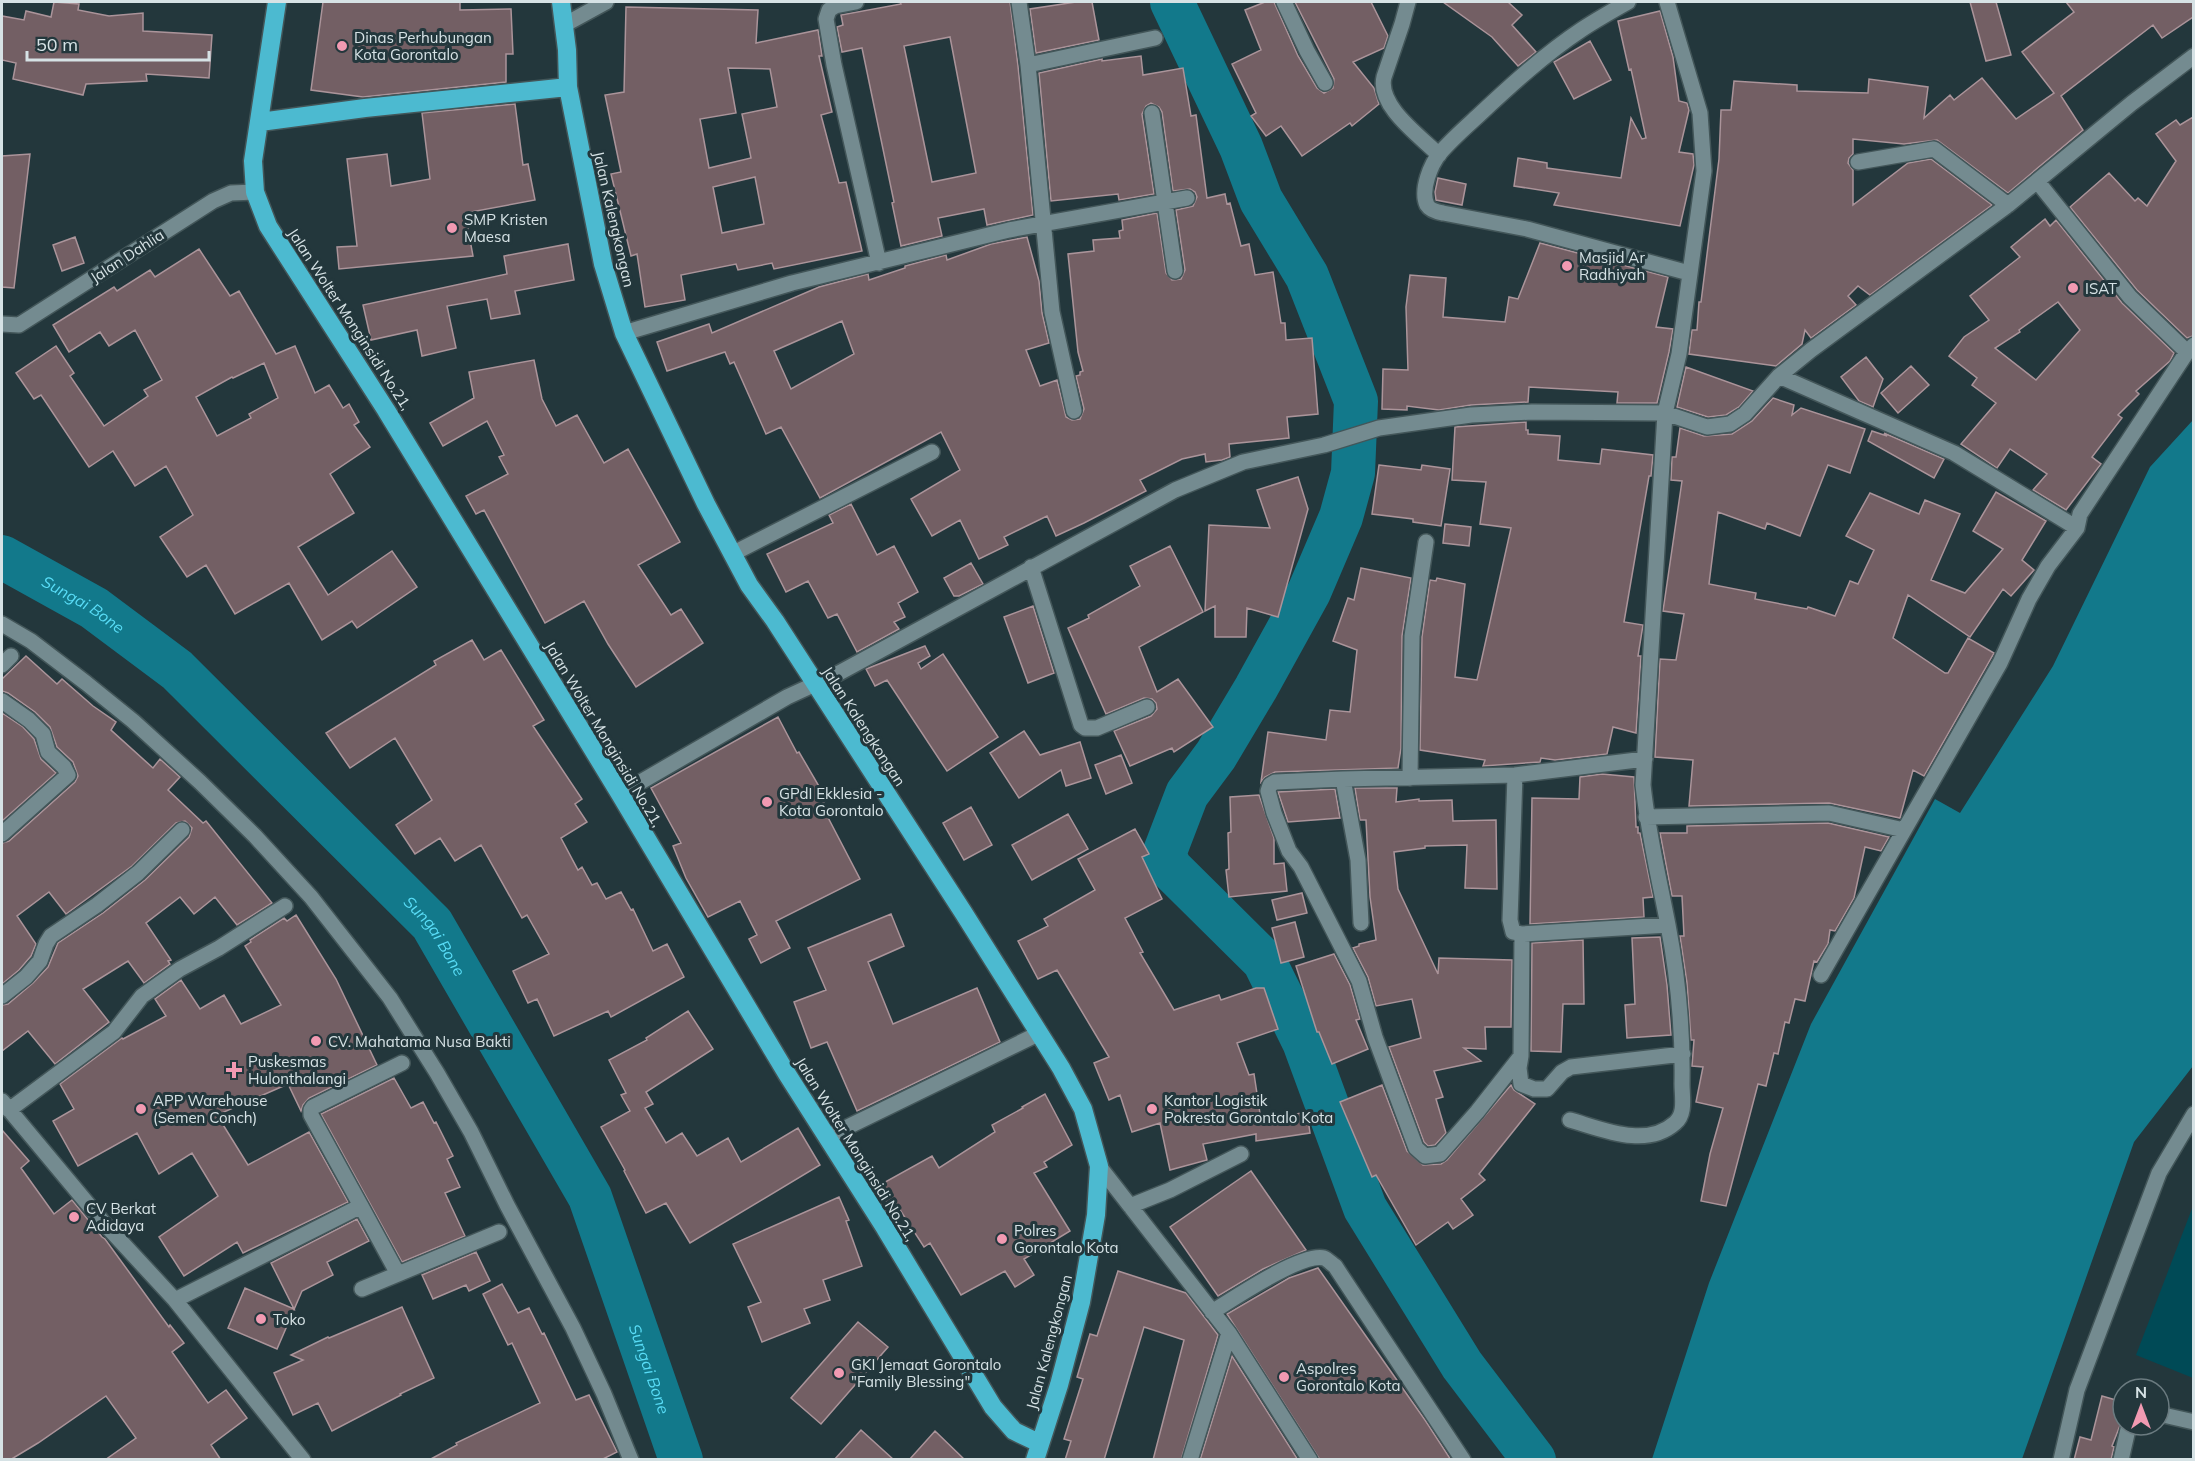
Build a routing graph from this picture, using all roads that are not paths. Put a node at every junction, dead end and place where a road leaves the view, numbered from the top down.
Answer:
1 (277, 2) edge
2 (561, 2) edge
3 (606, 2) edge
4 (856, 2) edge
5 (1019, 2) edge
6 (1284, 2) edge
7 (1408, 2) edge
8 (1628, 2) edge
9 (1667, 2) edge
10 (564, 25) junction
11 (1155, 38) dead end
12 (2193, 56) edge
13 (1028, 65) junction
14 (1325, 83) dead end
15 (568, 87) junction
16 (1152, 113) dead end
17 (260, 122) junction
18 (1439, 154) junction
19 (1858, 162) dead end
20 (2037, 181) junction
21 (255, 192) junction
22 (1187, 198) dead end
23 (1166, 202) junction
24 (2008, 205) junction
25 (1045, 224) junction
26 (879, 263) junction
27 (1175, 271) dead end
28 (1689, 273) junction
29 (2, 324) edge
30 (624, 333) junction
31 (2190, 348) edge
32 (1779, 376) junction
33 (1074, 411) dead end
34 (1665, 413) junction
35 (932, 452) dead end
36 (2077, 528) junction
37 (1426, 542) dead end
38 (732, 554) junction
39 (1031, 567) junction
40 (2, 624) edge
41 (816, 684) junction
42 (2, 701) edge
43 (1147, 707) dead end
44 (1645, 759) junction
45 (1515, 775) junction
46 (1410, 777) junction
47 (1343, 779) junction
48 (620, 794) junction
49 (1646, 816) junction
50 (182, 830) dead end
51 (1904, 830) junction
52 (2, 834) edge
53 (285, 906) dead end
54 (1361, 923) dead end
55 (1668, 925) junction
56 (1522, 934) junction
57 (1821, 975) dead end
58 (2, 996) edge
59 (1040, 1033) junction
60 (1683, 1054) junction
61 (1521, 1056) junction
62 (402, 1063) dead end
63 (5, 1105) edge
64 (2193, 1114) edge
65 (1570, 1120) dead end
66 (827, 1137) junction
67 (1241, 1154) dead end
68 (1099, 1166) junction
69 (361, 1206) junction
70 (1130, 1206) junction
71 (499, 1232) dead end
72 (398, 1274) junction
73 (362, 1289) dead end
74 (175, 1299) junction
75 (1212, 1312) junction
76 (1229, 1333) junction
77 (2171, 1417) edge
78 (2193, 1422) edge
79 (2126, 1437) edge
80 (1037, 1451) edge
81 (303, 1460) edge
82 (631, 1460) edge
83 (1190, 1460) edge
84 (1310, 1460) edge
85 (1463, 1460) edge
86 (2061, 1460) edge
87 (2121, 1460) edge

1 - 17 highway, Jalan Wolter Monginsidi No.21,
2 - 10 highway, Jalan Kalengkongan
3 - 10 street
4 - 26 street
5 - 13 street
6 - 14 street
7 - 18 street
8 - 18 street
9 - 28 street
10 - 15 highway, Jalan Kalengkongan
11 - 13 street
12 - 20 street
13 - 25 street
15 - 17 highway
15 - 30 highway, Jalan Kalengkongan
16 - 23 street
17 - 21 highway, Jalan Wolter Monginsidi No.21,
18 - 28 street
19 - 24 street
20 - 24 street
20 - 31 street
21 - 29 street, Jalan Dahlia
21 - 48 highway, Jalan Wolter Monginsidi No.21,
22 - 23 street
23 - 25 street
23 - 27 street
24 - 32 street
25 - 26 street
25 - 33 street
26 - 30 street
28 - 34 street
30 - 38 highway, Jalan Kalengkongan
31 - 36 street
32 - 34 street
32 - 36 street
34 - 39 street
34 - 44 street
35 - 38 street
36 - 51 street
37 - 46 street
38 - 41 highway, Jalan Kalengkongan
39 - 41 street
39 - 43 street
40 - 82 street
41 - 48 street
41 - 59 highway, Jalan Kalengkongan
42 - 52 street
44 - 45 street
44 - 49 street
45 - 46 street
45 - 56 street
46 - 47 street
47 - 54 street
47 - 61 street
48 - 66 highway, Jalan Wolter Monginsidi No.21,
49 - 51 street
49 - 55 street
50 - 58 street
51 - 57 street
53 - 63 street
55 - 56 street
55 - 60 street
56 - 61 street
59 - 66 street
59 - 68 highway, Jalan Kalengkongan
60 - 61 street
60 - 65 street
62 - 69 street
63 - 74 street
64 - 86 street
66 - 80 highway, Jalan Wolter Monginsidi No.21,
67 - 70 street
68 - 70 street
68 - 80 highway, Jalan Kalengkongan
69 - 72 street
69 - 74 street
70 - 75 street
71 - 72 street
72 - 73 street
74 - 81 street
75 - 76 street
75 - 85 street
76 - 83 street
76 - 84 street
77 - 78 street
79 - 87 street

